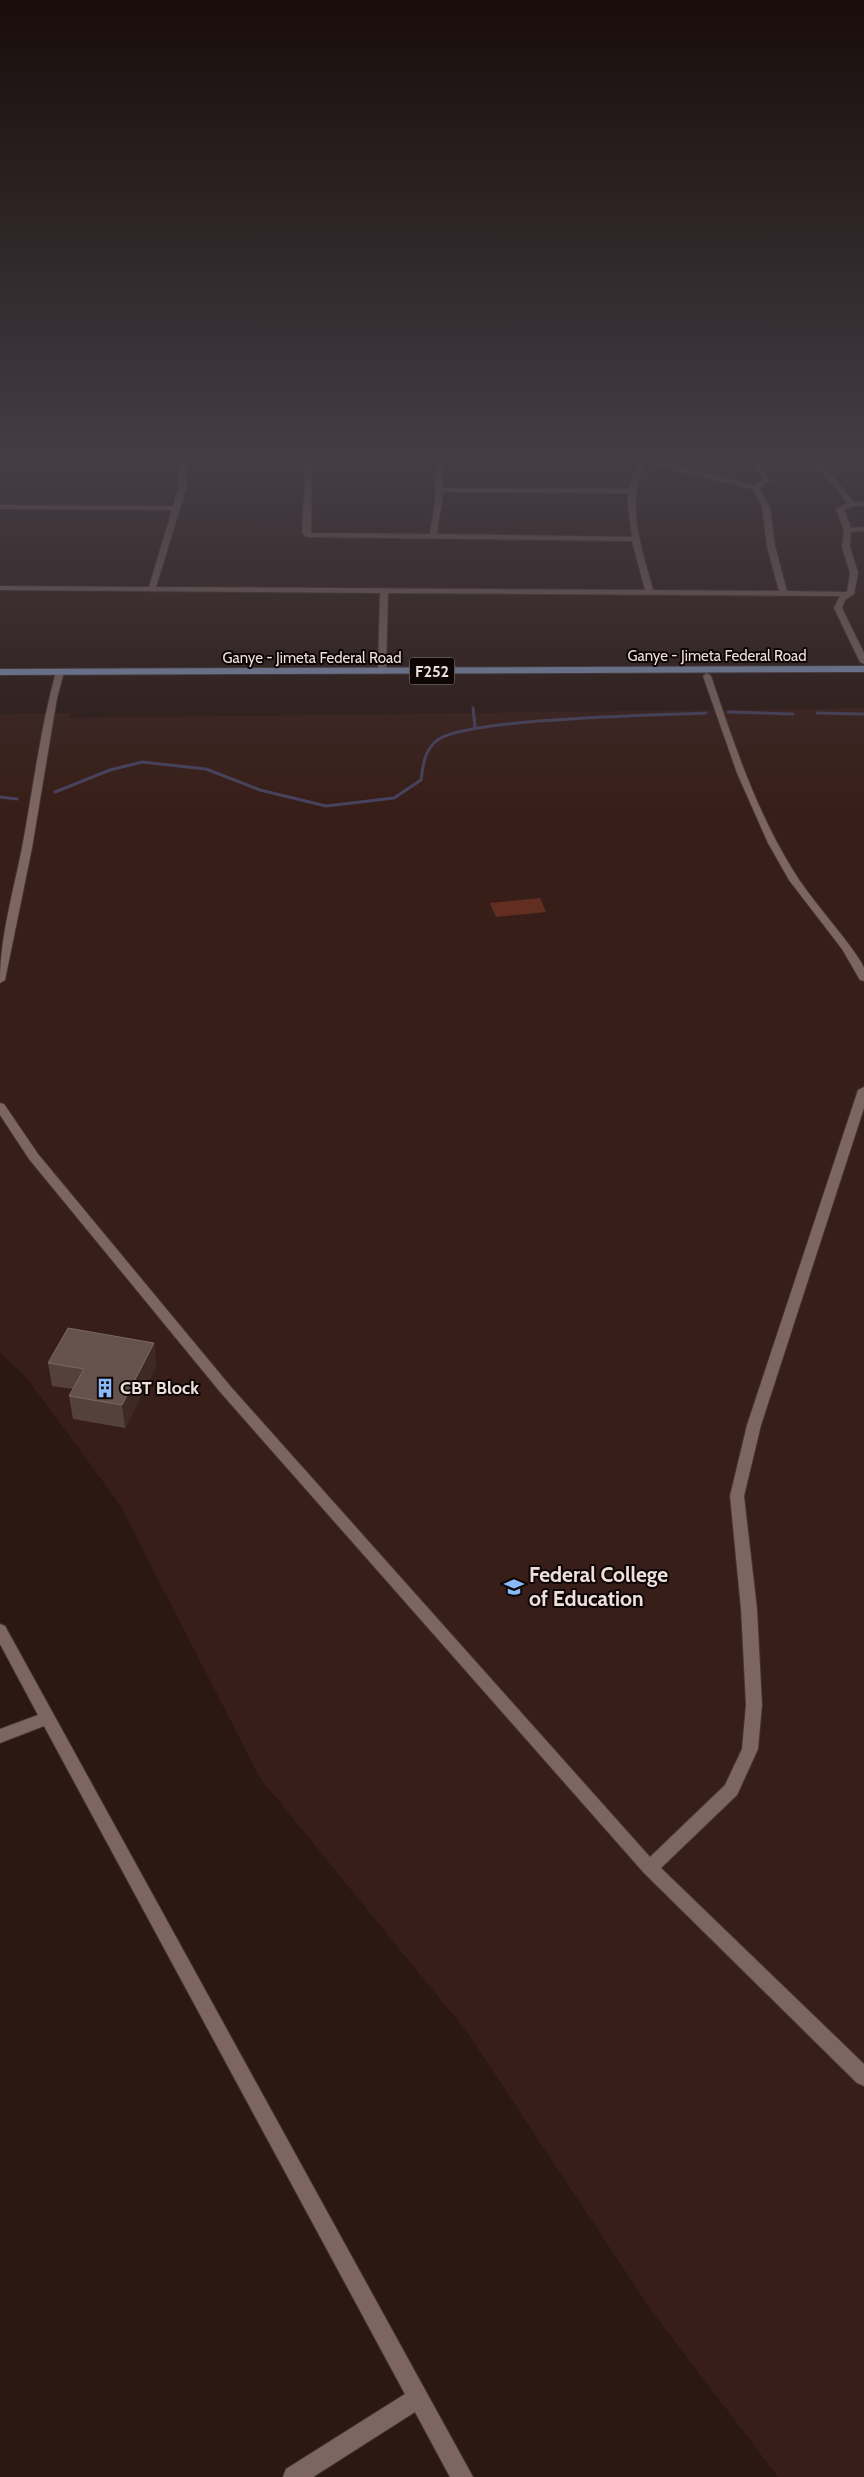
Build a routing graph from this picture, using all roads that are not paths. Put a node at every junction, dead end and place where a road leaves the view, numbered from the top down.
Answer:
1 (156, 577) edge
2 (645, 577) edge
3 (779, 577) edge
4 (853, 577) edge
5 (0, 588) edge
6 (152, 588) junction
7 (384, 590) junction
8 (649, 591) junction
9 (783, 592) junction
10 (850, 594) junction
11 (864, 662) edge
12 (864, 669) edge
13 (382, 671) junction
14 (0, 672) edge
15 (59, 675) junction
16 (864, 675) edge
17 (706, 676) junction
18 (0, 678) edge
19 (864, 978) edge
20 (0, 980) edge
21 (864, 1090) edge
22 (0, 1106) edge
23 (0, 1630) edge
24 (48, 1718) junction
25 (0, 1736) edge
26 (650, 1868) junction
27 (864, 2077) edge
28 (419, 2397) junction
29 (294, 2477) edge
30 (462, 2477) edge

1 - 6 street
2 - 8 street
3 - 9 street
4 - 10 street
5 - 6 street
6 - 7 street
7 - 8 street
7 - 13 street
8 - 9 street
9 - 10 street
10 - 11 street
12 - 13 main road, Ganye - Jimeta Federal Road / F252
13 - 15 main road, Ganye - Jimeta Federal Road / F252
14 - 15 main road, Ganye - Jimeta Federal Road / F252
15 - 17 main road, Ganye - Jimeta Federal Road / F252
15 - 18 main road, Ganye - Jimeta Federal Road / F252
15 - 20 street
16 - 17 main road, Ganye - Jimeta Federal Road / F252
17 - 19 street
21 - 26 street
22 - 26 street
23 - 24 street
24 - 25 street
24 - 28 street
26 - 27 street
28 - 29 street
28 - 30 street

